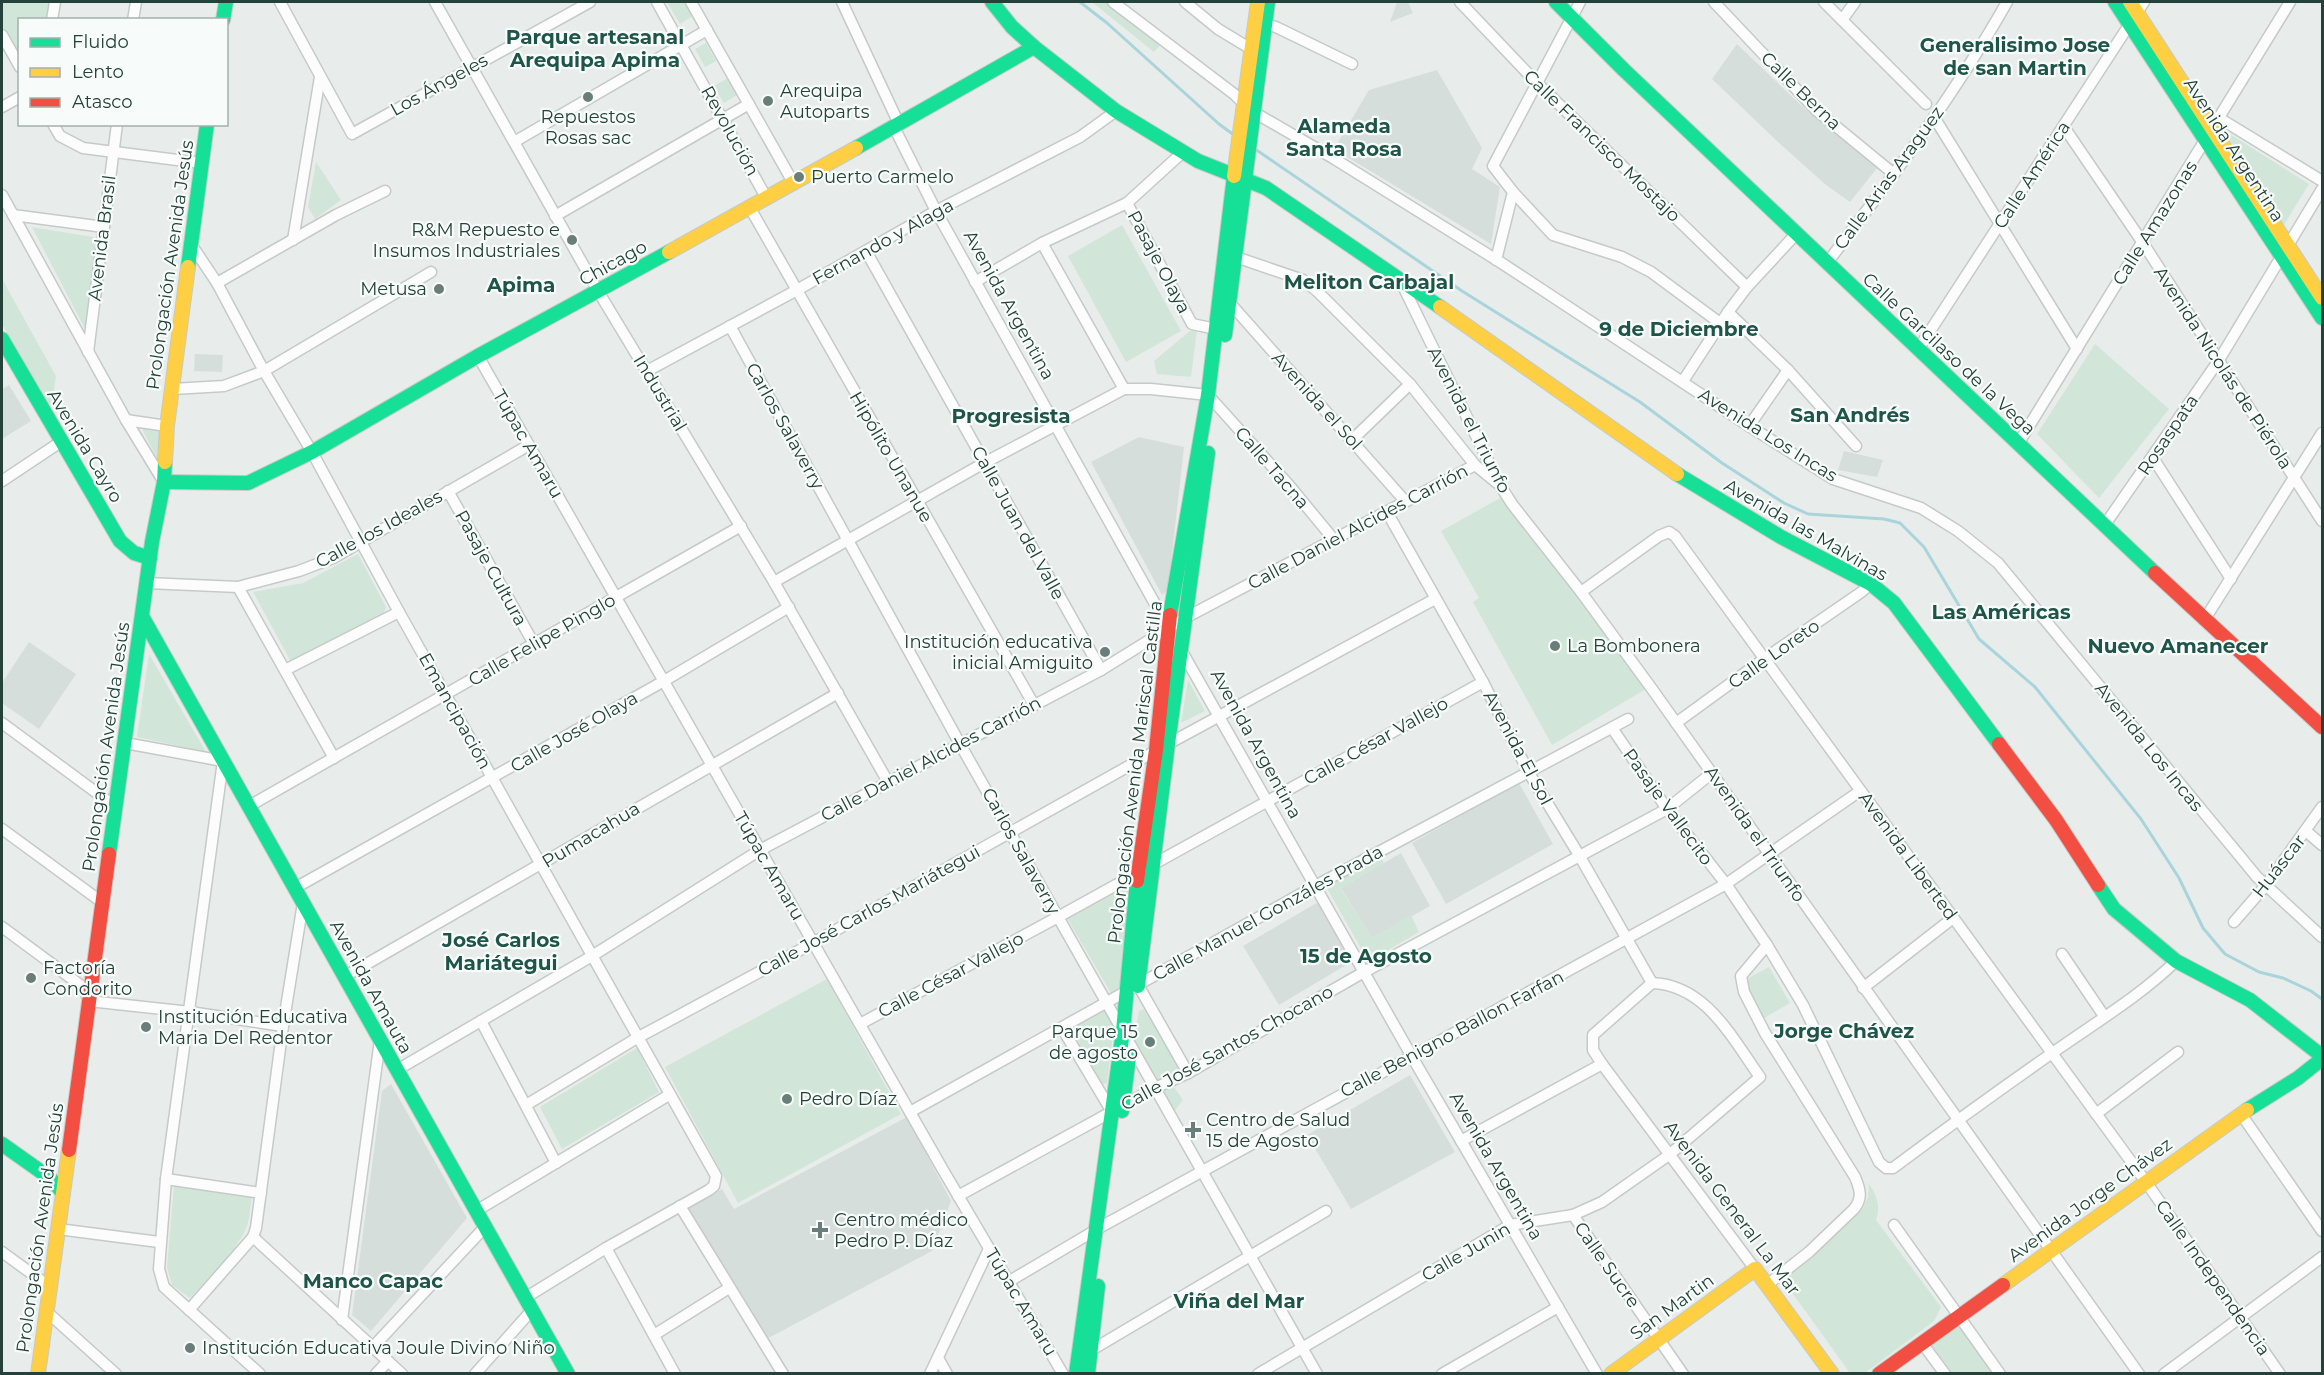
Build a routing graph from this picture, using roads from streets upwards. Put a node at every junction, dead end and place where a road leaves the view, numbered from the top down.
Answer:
1 (55, 2) edge
2 (136, 2) edge
3 (225, 2) edge
4 (280, 2) edge
5 (435, 2) edge
6 (590, 2) edge
7 (657, 2) edge
8 (691, 2) edge
9 (842, 2) edge
10 (992, 2) edge
11 (1113, 2) edge
12 (1185, 2) edge
13 (1258, 2) edge
14 (1268, 2) edge
15 (1460, 2) edge
16 (1556, 2) edge
17 (1580, 2) edge
18 (1714, 2) edge
19 (1824, 2) edge
20 (1855, 2) edge
21 (2115, 2) edge
22 (2290, 2) edge
23 (2003, 4) edge
24 (2136, 10) edge
25 (52, 18) edge
26 (133, 18) edge
27 (223, 18) edge
28 (1571, 18) junction
29 (1842, 20) junction
30 (1260, 23) junction
31 (707, 30) junction
32 (2, 35) edge
33 (681, 44) junction
34 (1034, 47) junction
35 (1251, 49) junction
36 (18, 63) edge
37 (1352, 64) dead end
38 (472, 66) junction
39 (320, 76) junction
40 (1536, 82) junction
41 (18, 98) edge
42 (749, 104) junction
43 (1926, 104) dead end
44 (2, 107) edge
45 (1250, 110) junction
46 (1116, 111) junction
47 (1934, 117) junction
48 (723, 119) junction
49 (896, 125) junction
50 (54, 126) edge
51 (117, 126) edge
52 (207, 126) edge
53 (2064, 127) junction
54 (2212, 130) junction
55 (514, 142) junction
56 (113, 151) junction
57 (1183, 152) junction
58 (201, 163) junction
59 (1241, 169) junction
60 (1894, 174) junction
61 (2322, 181) edge
62 (794, 184) junction
63 (2322, 189) edge
64 (385, 191) dead end
65 (1514, 192) junction
66 (2, 195) edge
67 (767, 199) junction
68 (1127, 202) junction
69 (750, 208) junction
70 (936, 211) junction
71 (13, 215) junction
72 (555, 216) junction
73 (2000, 224) junction
74 (104, 227) junction
75 (1796, 234) junction
76 (293, 240) junction
77 (191, 243) junction
78 (1042, 243) junction
79 (2143, 243) junction
80 (866, 251) junction
81 (2285, 252) junction
82 (1228, 255) junction
83 (1496, 260) junction
84 (1827, 263) junction
85 (431, 272) dead end
86 (1398, 278) junction
87 (975, 282) junction
88 (217, 283) junction
89 (1747, 287) junction
90 (797, 290) junction
91 (598, 291) junction
92 (2322, 298) edge
93 (1229, 302) junction
94 (1728, 312) junction
95 (2322, 317) edge
96 (1720, 323) junction
97 (730, 326) junction
98 (1220, 329) junction
99 (2, 339) edge
100 (1919, 348) junction
101 (2077, 350) junction
102 (88, 351) junction
103 (478, 356) junction
104 (2219, 360) junction
105 (1788, 370) junction
106 (264, 371) junction
107 (647, 371) junction
108 (1683, 381) junction
109 (1410, 384) junction
110 (173, 389) junction
111 (1124, 389) junction
112 (1211, 400) junction
113 (126, 420) junction
114 (1055, 425) junction
115 (167, 426) junction
116 (1749, 426) junction
117 (2322, 433) edge
118 (1352, 440) junction
119 (62, 441) junction
120 (2018, 444) junction
121 (529, 445) junction
122 (1856, 446) dead end
123 (312, 452) junction
124 (2153, 458) junction
125 (984, 463) junction
126 (1475, 465) junction
127 (2294, 478) junction
128 (2, 481) edge
129 (164, 482) junction
130 (1500, 485) junction
131 (448, 491) junction
132 (916, 501) junction
133 (1406, 501) junction
134 (1387, 512) junction
135 (2322, 521) edge
136 (741, 526) junction
137 (2104, 526) junction
138 (847, 540) junction
139 (1335, 541) junction
140 (360, 542) junction
141 (150, 558) junction
142 (2231, 579) junction
143 (774, 582) junction
144 (147, 583) junction
145 (1871, 584) junction
146 (238, 587) junction
147 (1581, 592) junction
148 (616, 597) junction
149 (1436, 599) junction
150 (789, 607) junction
151 (399, 612) junction
152 (142, 618) junction
153 (1185, 618) junction
154 (2205, 619) junction
155 (1168, 628) junction
156 (534, 644) junction
157 (1181, 648) junction
158 (1764, 659) junction
159 (285, 670) junction
160 (1101, 670) junction
161 (664, 681) junction
162 (1483, 682) junction
163 (838, 693) junction
164 (446, 694) junction
165 (1034, 705) junction
166 (1219, 716) junction
167 (1628, 719) dead end
168 (2, 723) edge
169 (1676, 723) junction
170 (2322, 727) edge
171 (1612, 728) junction
172 (125, 743) junction
173 (960, 744) junction
174 (1162, 747) junction
175 (334, 758) junction
176 (223, 760) junction
177 (711, 764) junction
178 (1529, 773) junction
179 (1712, 773) junction
180 (492, 778) junction
181 (888, 782) junction
182 (1860, 791) junction
183 (1267, 801) junction
184 (249, 806) junction
185 (116, 807) junction
186 (2322, 807) edge
187 (1667, 809) junction
188 (2, 829) edge
189 (1010, 831) junction
190 (2306, 831) junction
191 (2322, 845) edge
192 (760, 850) junction
193 (1579, 855) junction
194 (1770, 855) junction
195 (1154, 863) junction
196 (541, 865) junction
197 (1138, 872) junction
198 (1726, 884) junction
199 (2266, 885) junction
200 (1315, 886) junction
201 (295, 888) junction
202 (103, 903) junction
203 (303, 903) junction
204 (1058, 917) junction
205 (1953, 918) junction
206 (2234, 922) dead end
207 (2, 927) edge
208 (2322, 937) edge
209 (1628, 939) junction
210 (813, 943) junction
211 (1767, 945) junction
212 (2062, 954) dead end
213 (592, 956) junction
214 (2176, 961) junction
215 (1364, 972) junction
216 (344, 977) junction
217 (1652, 983) junction
218 (1133, 988) junction
219 (1863, 988) junction
220 (89, 1001) junction
221 (1108, 1002) junction
222 (190, 1012) junction
223 (2104, 1016) junction
224 (481, 1021) junction
225 (860, 1024) junction
226 (283, 1026) junction
227 (1062, 1028) junction
228 (1123, 1031) junction
229 (637, 1038) junction
230 (380, 1040) junction
231 (1131, 1046) junction
232 (2178, 1052) dead end
233 (2051, 1054) junction
234 (1411, 1055) junction
235 (2322, 1058) edge
236 (1602, 1064) junction
237 (397, 1070) junction
238 (1188, 1073) junction
239 (1155, 1088) junction
240 (669, 1095) junction
241 (526, 1105) junction
242 (1117, 1109) junction
243 (910, 1112) junction
244 (2096, 1114) junction
245 (2241, 1114) junction
246 (1958, 1120) junction
247 (1461, 1141) junction
248 (2, 1144) edge
249 (1669, 1155) junction
250 (556, 1163) junction
251 (1201, 1172) junction
252 (166, 1179) junction
253 (2146, 1182) junction
254 (63, 1193) junction
255 (261, 1193) junction
256 (958, 1196) junction
257 (680, 1206) junction
258 (476, 1211) junction
259 (1326, 1211) dead end
260 (1573, 1215) junction
261 (1510, 1225) junction
262 (1894, 1225) dead end
263 (485, 1227) junction
264 (1101, 1227) junction
265 (58, 1229) junction
266 (2322, 1231) edge
267 (253, 1237) junction
268 (159, 1242) junction
269 (606, 1248) junction
270 (989, 1249) junction
271 (2051, 1250) junction
272 (2, 1252) edge
273 (1250, 1256) junction
274 (2322, 1257) edge
275 (1755, 1269) junction
276 (1008, 1282) junction
277 (1767, 1285) junction
278 (50, 1287) junction
279 (729, 1288) junction
280 (529, 1304) junction
281 (1558, 1307) junction
282 (189, 1310) junction
283 (46, 1311) junction
284 (1959, 1316) junction
285 (2239, 1318) junction
286 (342, 1320) junction
287 (654, 1335) junction
288 (1659, 1339) junction
289 (1922, 1343) junction
290 (373, 1347) junction
291 (1303, 1349) junction
292 (1085, 1351) junction
293 (938, 1358) junction
294 (387, 1361) junction
295 (781, 1373) edge
296 (38, 1374) edge
297 (116, 1374) edge
298 (260, 1374) edge
299 (376, 1374) edge
300 (402, 1374) edge
301 (475, 1374) edge
302 (568, 1374) edge
303 (675, 1374) edge
304 (930, 1374) edge
305 (946, 1374) edge
306 (1063, 1374) edge
307 (1076, 1374) edge
308 (1088, 1374) edge
309 (1258, 1374) edge
310 (1317, 1374) edge
311 (1442, 1374) edge
312 (1597, 1374) edge
313 (1611, 1374) edge
314 (1683, 1374) edge
315 (1832, 1374) edge
316 (1879, 1374) edge
317 (1945, 1374) edge
318 (2000, 1374) edge
319 (2139, 1374) edge
320 (2164, 1374) edge
321 (2280, 1374) edge

1 - 25 street
2 - 26 street
3 - 27 street
4 - 39 street
5 - 38 street, Industrial
6 - 38 street, Los Ángeles
7 - 33 street, Revolución
8 - 31 street, Revolución
9 - 49 street, Avenida Argentina
10 - 34 street, Avenida las Malvinas
11 - 45 street, Avenida Los Incas
12 - 35 street
13 - 30 street
14 - 30 street
15 - 40 street, Calle Francisco Mostajo
16 - 28 street, Calle Garcilaso de la Vega
17 - 28 street
18 - 60 street, Calle Berna
19 - 29 street
20 - 29 street
21 - 24 street, Avenida Argentina
22 - 54 street, Calle Amazonas
23 - 47 street, Calle Arias Araguez
24 - 53 street, Calle América
24 - 54 street, Avenida Argentina
28 - 40 street
28 - 75 street, Calle Garcilaso de la Vega
29 - 43 street
30 - 35 street
30 - 37 street
30 - 45 street
31 - 33 street
31 - 42 street, Revolución
32 - 36 street
33 - 48 street, Revolución
33 - 55 street
34 - 46 street, Avenida las Malvinas
34 - 49 street, Chicago
35 - 45 street
38 - 39 street, Los Ángeles
38 - 55 street, Industrial
39 - 76 street
40 - 65 street
40 - 89 street, Calle Francisco Mostajo
41 - 44 street
42 - 48 street
42 - 62 street, Revolución
45 - 59 street, Prolongación Avenida Mariscal Castilla
45 - 83 street, Avenida Los Incas
46 - 57 street, Avenida las Malvinas
46 - 70 street, Fernando y Alaga
47 - 60 street, Calle Arias Araguez
47 - 73 street
48 - 67 street, Revolución
48 - 72 street
49 - 62 street, Chicago
49 - 70 street, Avenida Argentina
50 - 56 street
51 - 56 street, Avenida Brasil
52 - 58 street, Prolongación Avenida Jesús
53 - 73 street, Calle América
53 - 79 street, Avenida Nicolás de Piérola
54 - 61 street
54 - 79 street, Calle Amazonas
54 - 81 street, Avenida Argentina
55 - 72 street, Industrial
56 - 58 street
56 - 74 street, Avenida Brasil
57 - 59 street, Avenida las Malvinas
57 - 68 street
58 - 77 street, Prolongación Avenida Jesús
59 - 82 street, Prolongación Avenida Mariscal Castilla
59 - 86 street, Avenida las Malvinas
60 - 84 street, Calle Arias Araguez
62 - 67 street, Chicago
63 - 81 street, Rosaspata
64 - 76 street
65 - 83 street
65 - 96 street
66 - 71 street
67 - 69 street, Chicago
68 - 78 street
68 - 98 street, Pasaje Olaya
69 - 90 street, Hipólito Unanue
69 - 91 street, Chicago
70 - 80 street, Fernando y Alaga
70 - 87 street, Avenida Argentina
71 - 74 street
71 - 102 street
72 - 91 street, Industrial
73 - 100 street, Calle América
73 - 101 street
74 - 102 street, Avenida Brasil
75 - 84 street, Calle Garcilaso de la Vega
75 - 89 street
76 - 88 street
77 - 88 street, Emancipación
77 - 110 street, Prolongación Avenida Jesús
78 - 87 street
78 - 111 street
79 - 101 street, Calle Amazonas
79 - 104 street, Avenida Nicolás de Piérola
80 - 90 street, Fernando y Alaga
80 - 125 street, Calle Juan del Valle
81 - 92 street, Avenida Argentina
81 - 95 street, Avenida Argentina
81 - 104 street, Rosaspata
82 - 93 street, Prolongación Avenida Mariscal Castilla
82 - 98 street, Prolongación Avenida Mariscal Castilla
82 - 109 street
83 - 108 street, Avenida Los Incas
84 - 100 street, Calle Garcilaso de la Vega
85 - 106 street
86 - 130 street, Avenida el Triunfo
86 - 145 street, Avenida las Malvinas
87 - 114 street, Avenida Argentina
88 - 106 street, Emancipación
89 - 94 street
90 - 97 street, Fernando y Alaga
90 - 132 street, Hipólito Unanue
91 - 103 street, Chicago
91 - 107 street, Industrial
93 - 98 street, Prolongación Avenida Mariscal Castilla
93 - 118 street, Avenida el Sol
94 - 96 street
94 - 105 street
96 - 108 street
97 - 107 street, Fernando y Alaga
97 - 138 street, Carlos Salaverry
98 - 112 street, Prolongación Avenida Mariscal Castilla
99 - 119 street, Avenida Cayro
100 - 120 street, Calle Garcilaso de la Vega
101 - 120 street, Calle Amazonas
102 - 113 street
103 - 121 street, Túpac Amaru
103 - 123 street, Chicago
104 - 124 street, Rosaspata
104 - 127 street, Avenida Nicolás de Piérola
105 - 116 street
105 - 122 street
106 - 110 street
106 - 123 street, Emancipación
107 - 136 street, Industrial
108 - 116 street, Avenida Los Incas
109 - 118 street
109 - 126 street
110 - 115 street, Prolongación Avenida Jesús
111 - 112 street
111 - 114 street
112 - 139 street, Calle Tacna
112 - 153 street, Prolongación Avenida Mariscal Castilla
112 - 155 street, Prolongación Avenida Mariscal Castilla
113 - 115 street
113 - 129 street
114 - 125 street
114 - 155 street, Avenida Argentina
115 - 129 street, Prolongación Avenida Jesús
116 - 199 street, Avenida Los Incas
117 - 127 street
118 - 133 street, Avenida el Sol
119 - 128 street
119 - 141 street, Avenida Cayro
120 - 137 street, Calle Garcilaso de la Vega
121 - 131 street, Calle los Ideales
121 - 148 street, Túpac Amaru
123 - 129 street, Chicago
123 - 140 street, Emancipación
124 - 137 street, Rosaspata
124 - 142 street
125 - 132 street
125 - 160 street, Calle Juan del Valle
126 - 130 street
126 - 133 street, Calle Daniel Alcides Carrión
127 - 135 street, Avenida Nicolás de Piérola
127 - 142 street
129 - 141 street, Prolongación Avenida Jesús
130 - 147 street, Avenida el Triunfo
131 - 140 street, Calle los Ideales
131 - 156 street, Pasaje Cultura
132 - 138 street
132 - 165 street, Hipólito Unanue
133 - 134 street, Calle Daniel Alcides Carrión
134 - 139 street, Calle Daniel Alcides Carrión
134 - 149 street, Avenida El Sol
136 - 143 street, Industrial
136 - 148 street, Calle Felipe Pinglo
137 - 154 street, Calle Garcilaso de la Vega
138 - 143 street
138 - 173 street, Carlos Salaverry
139 - 153 street, Calle Daniel Alcides Carrión
140 - 146 street, Calle los Ideales
140 - 151 street, Emancipación
141 - 144 street, Prolongación Avenida Jesús
142 - 154 street
143 - 150 street, Industrial
144 - 146 street, Calle los Ideales
144 - 152 street, Prolongación Avenida Jesús
145 - 158 street, Calle Loreto
145 - 214 street, Avenida las Malvinas
146 - 159 street
147 - 158 street, Avenida Liberted
147 - 169 street, Avenida el Triunfo
148 - 156 street, Calle Felipe Pinglo
148 - 161 street, Túpac Amaru
149 - 162 street, Avenida El Sol
149 - 166 street, Calle José Carlos Mariátegui
150 - 161 street, Calle José Olaya
150 - 163 street, Industrial
151 - 159 street
151 - 164 street, Emancipación
152 - 172 street, Prolongación Avenida Jesús
152 - 176 street, Avenida Amauta
153 - 155 street, Calle Daniel Alcides Carrión
153 - 157 street, Prolongación Avenida Mariscal Castilla
154 - 170 street, Calle Garcilaso de la Vega
155 - 157 street, Avenida Argentina
155 - 160 street, Calle Daniel Alcides Carrión
155 - 174 street, Prolongación Avenida Mariscal Castilla
156 - 164 street, Calle Felipe Pinglo
157 - 166 street, Avenida Argentina
157 - 174 street, Prolongación Avenida Mariscal Castilla
158 - 169 street, Calle Loreto
158 - 182 street, Avenida Liberted
159 - 175 street
160 - 165 street, Calle Daniel Alcides Carrión
161 - 177 street, Túpac Amaru
161 - 180 street, Calle José Olaya
162 - 178 street, Avenida El Sol
162 - 183 street, Calle César Vallejo
163 - 177 street, Pumacahua
163 - 181 street, Industrial
164 - 175 street, Calle Felipe Pinglo
164 - 180 street, Emancipación
165 - 173 street, Calle Daniel Alcides Carrión
166 - 174 street, Calle José Carlos Mariátegui
166 - 183 street, Avenida Argentina
167 - 171 street, Calle Manuel Gonzáles Prada
168 - 185 street
169 - 179 street, Avenida el Triunfo
171 - 178 street, Calle Manuel Gonzáles Prada
171 - 187 street, Pasaje Vallecito
172 - 176 street
172 - 185 street, Prolongación Avenida Jesús
173 - 181 street, Calle Daniel Alcides Carrión
173 - 189 street, Carlos Salaverry
174 - 189 street, Calle José Carlos Mariátegui
174 - 195 street, Prolongación Avenida Mariscal Castilla
174 - 197 street, Prolongación Avenida Mariscal Castilla
175 - 184 street, Calle Felipe Pinglo
176 - 184 street, Avenida Amauta
176 - 222 street
177 - 192 street, Túpac Amaru
177 - 196 street, Pumacahua
178 - 193 street, Avenida El Sol
178 - 200 street, Calle Manuel Gonzáles Prada
179 - 187 street, Calle José Santos Chocano
179 - 194 street, Avenida el Triunfo
180 - 196 street, Emancipación
180 - 201 street, Calle José Olaya
181 - 192 street, Calle Daniel Alcides Carrión
182 - 194 street, Calle Benigno Ballon Farfan
182 - 205 street, Avenida Liberted
183 - 195 street, Calle César Vallejo
183 - 200 street, Avenida Argentina
184 - 201 street, Avenida Amauta
185 - 202 street, Prolongación Avenida Jesús
186 - 190 street, Huáscar
187 - 193 street, Calle José Santos Chocano
187 - 198 street, Pasaje Vallecito
188 - 202 street
189 - 204 street, Carlos Salaverry
189 - 210 street, Calle José Carlos Mariátegui
190 - 191 street
190 - 199 street, Huáscar
192 - 210 street, Túpac Amaru
192 - 213 street, Calle Daniel Alcides Carrión
193 - 209 street, Avenida El Sol
193 - 215 street, Calle José Santos Chocano
194 - 198 street, Calle Benigno Ballon Farfan
194 - 219 street, Avenida el Triunfo
195 - 197 street, Calle César Vallejo
195 - 218 street, Prolongación Avenida Mariscal Castilla
196 - 213 street, Emancipación
196 - 216 street, Pumacahua
197 - 204 street, Calle César Vallejo
197 - 218 street, Prolongación Avenida Mariscal Castilla
198 - 209 street, Calle Benigno Ballon Farfan
198 - 211 street
199 - 206 street, Huáscar
199 - 208 street, Avenida Los Incas
200 - 215 street, Avenida Argentina
200 - 218 street, Calle Manuel Gonzáles Prada
201 - 203 street, Avenida Amauta
202 - 220 street, Prolongación Avenida Jesús
203 - 216 street, Avenida Amauta
203 - 226 street
204 - 221 street, Carlos Salaverry
204 - 225 street, Calle César Vallejo
205 - 219 street
205 - 233 street, Avenida Liberted
207 - 220 street
209 - 217 street, Avenida El Sol
209 - 234 street, Calle Benigno Ballon Farfan
210 - 225 street, Túpac Amaru
210 - 229 street, Calle José Carlos Mariátegui
211 - 246 street
211 - 277 street
212 - 223 street
213 - 224 street, Calle Daniel Alcides Carrión
213 - 229 street, Emancipación
214 - 223 street
214 - 235 street, Avenida las Malvinas
215 - 234 street, Avenida Argentina
215 - 238 street, Calle José Santos Chocano
216 - 230 street, Avenida Amauta
217 - 236 street, Avenida General La Mar
217 - 249 street, Calle Junin
218 - 221 street, Calle Manuel Gonzáles Prada
218 - 228 street, Prolongación Avenida Mariscal Castilla
218 - 231 street, Prolongación Avenida Mariscal Castilla
218 - 238 street
219 - 246 street, Avenida el Triunfo
220 - 222 street
220 - 254 street, Prolongación Avenida Jesús
221 - 227 street, Calle Manuel Gonzáles Prada
221 - 228 street, Carlos Salaverry
222 - 226 street
222 - 252 street
223 - 233 street
224 - 237 street, Calle Daniel Alcides Carrión
224 - 241 street
225 - 243 street, Túpac Amaru
226 - 255 street
227 - 242 street
227 - 243 street, Calle Manuel Gonzáles Prada
228 - 231 street, Carlos Salaverry
228 - 242 street, Prolongación Avenida Mariscal Castilla
229 - 240 street, Emancipación
229 - 241 street, Calle José Carlos Mariátegui
230 - 237 street, Avenida Amauta
230 - 286 street
231 - 239 street, Carlos Salaverry
231 - 242 street, Prolongación Avenida Mariscal Castilla
232 - 244 street
233 - 244 street, Avenida Liberted
233 - 246 street
234 - 247 street, Avenida Argentina
234 - 251 street, Calle Benigno Ballon Farfan
235 - 245 street, Avenida Jorge Chávez
236 - 247 street
236 - 249 street, Avenida General La Mar
237 - 258 street, Avenida Amauta
238 - 239 street, Calle José Santos Chocano
239 - 242 street, Calle José Santos Chocano
239 - 251 street, Carlos Salaverry
240 - 250 street
240 - 257 street, Emancipación
241 - 250 street
242 - 256 street, Calle José Santos Chocano
242 - 264 street, Prolongación Avenida Mariscal Castilla
243 - 256 street, Túpac Amaru
244 - 253 street, Avenida Liberted
245 - 253 street, Avenida Jorge Chávez
245 - 266 street
246 - 271 street, Avenida el Triunfo
247 - 261 street, Avenida Argentina
248 - 254 street
249 - 260 street, Calle Junin
249 - 275 street, Avenida General La Mar
250 - 258 street
251 - 264 street, Calle Benigno Ballon Farfan
251 - 273 street, Carlos Salaverry
252 - 255 street
252 - 268 street
253 - 271 street, Avenida Jorge Chávez
253 - 285 street, Calle Independencia
254 - 265 street, Prolongación Avenida Jesús
255 - 267 street
256 - 270 street, Túpac Amaru
257 - 269 street
257 - 279 street
258 - 263 street, Avenida Amauta
259 - 273 street
260 - 261 street, Calle Junin
260 - 288 street, Calle Sucre
261 - 281 street, Avenida Argentina
261 - 291 street, Calle Junin
262 - 284 street
263 - 280 street, Avenida Amauta
263 - 290 street
264 - 276 street, Calle Benigno Ballon Farfan
264 - 292 street, Prolongación Avenida Mariscal Castilla
265 - 268 street
265 - 278 street, Prolongación Avenida Jesús
267 - 282 street
267 - 286 street
268 - 282 street
269 - 280 street
269 - 287 street
270 - 276 street, Túpac Amaru
270 - 293 street
271 - 284 street, Avenida Jorge Chávez
271 - 319 street, Avenida el Triunfo
272 - 278 street
273 - 291 street, Carlos Salaverry
273 - 292 street
274 - 285 street
275 - 277 street, Avenida General La Mar
275 - 288 street, San Martin
276 - 306 street, Túpac Amaru
277 - 315 street, Avenida General La Mar
278 - 283 street, Prolongación Avenida Jesús
279 - 287 street
279 - 295 street
280 - 301 street
280 - 302 street, Avenida Amauta
281 - 311 street
281 - 312 street, Avenida Argentina
282 - 298 street
283 - 296 street, Prolongación Avenida Jesús
283 - 297 street
284 - 289 street, Avenida Jorge Chávez
284 - 318 street
285 - 320 street
285 - 321 street, Calle Independencia
286 - 290 street
287 - 303 street
288 - 313 street, San Martin
288 - 314 street, Calle Sucre
289 - 316 street, Avenida Jorge Chávez
289 - 317 street
290 - 294 street
291 - 309 street, Calle Junin
291 - 310 street, Carlos Salaverry
292 - 307 street, Prolongación Avenida Mariscal Castilla
292 - 308 street, Prolongación Avenida Mariscal Castilla
293 - 304 street
293 - 305 street
294 - 299 street
294 - 300 street

